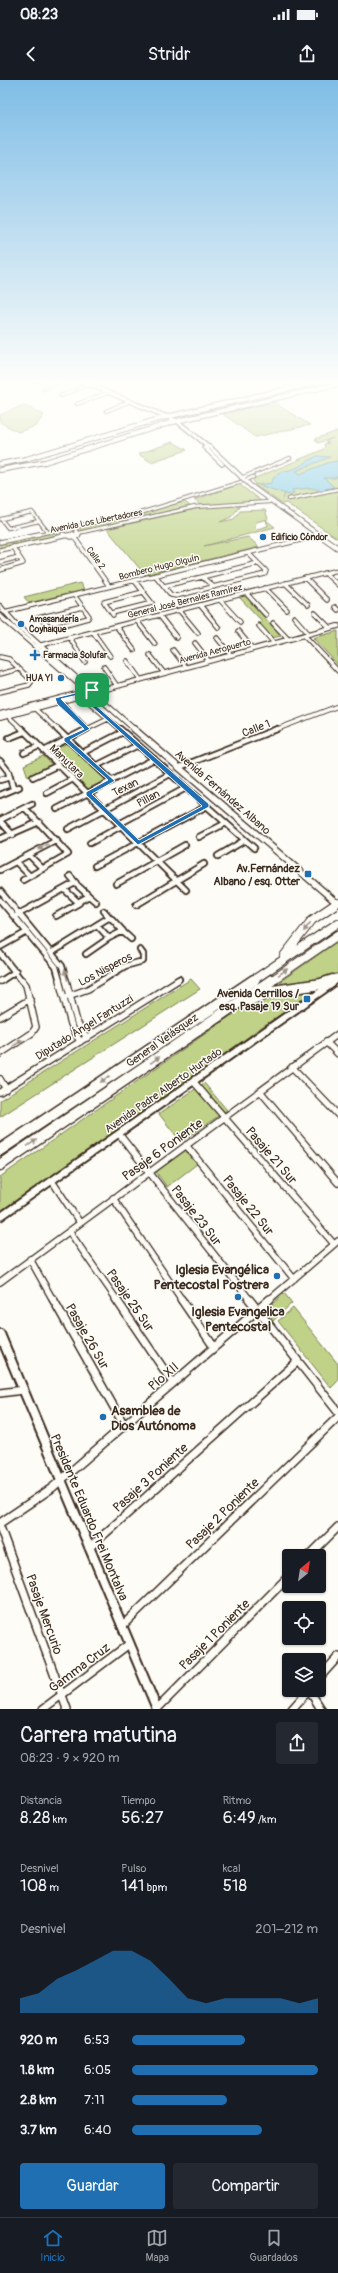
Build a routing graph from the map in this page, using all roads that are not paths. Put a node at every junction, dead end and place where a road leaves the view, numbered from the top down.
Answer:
1 (32, 457) edge
2 (60, 457) edge
3 (216, 457) edge
4 (220, 457) edge
5 (290, 458) dead end
6 (0, 464) edge
7 (15, 468) junction
8 (0, 470) edge
9 (0, 476) edge
10 (253, 477) dead end
11 (242, 480) junction
12 (338, 489) edge
13 (289, 499) dead end
14 (188, 500) junction
15 (269, 502) junction
16 (199, 506) junction
17 (195, 507) junction
18 (0, 518) edge
19 (39, 521) junction
20 (74, 526) junction
21 (6, 527) junction
22 (62, 528) junction
23 (2, 529) dead end
24 (47, 531) junction
25 (79, 532) junction
26 (64, 535) junction
27 (317, 536) junction
28 (74, 537) junction
29 (0, 542) edge
30 (12, 546) junction
31 (338, 548) edge
32 (0, 550) edge
33 (248, 552) junction
34 (338, 552) edge
35 (19, 557) junction
36 (0, 562) edge
37 (258, 563) junction
38 (0, 570) edge
39 (338, 570) edge
40 (325, 573) junction
41 (155, 575) junction
42 (202, 578) junction
43 (305, 578) junction
44 (134, 580) junction
45 (285, 583) junction
46 (338, 585) edge
47 (108, 586) junction
48 (164, 586) junction
49 (214, 587) junction
50 (266, 588) junction
51 (144, 592) junction
52 (246, 593) junction
53 (74, 595) junction
54 (220, 600) junction
55 (328, 600) dead end
56 (200, 605) junction
57 (0, 606) edge
58 (308, 606) dead end
59 (83, 607) junction
60 (179, 610) junction
61 (287, 610) dead end
62 (4, 612) junction
63 (315, 612) dead end
64 (159, 615) junction
65 (266, 615) dead end
66 (0, 616) edge
67 (294, 617) dead end
68 (40, 618) junction
69 (34, 619) dead end
70 (137, 621) junction
71 (240, 622) dead end
72 (272, 623) dead end
73 (116, 626) junction
74 (259, 626) dead end
75 (338, 626) edge
76 (219, 628) dead end
77 (330, 628) junction
78 (238, 631) dead end
79 (93, 632) junction
80 (198, 633) dead end
81 (307, 634) junction
82 (70, 638) junction
83 (177, 638) dead end
84 (216, 638) dead end
85 (288, 640) junction
86 (195, 643) dead end
87 (274, 643) junction
88 (155, 644) dead end
89 (37, 646) junction
90 (253, 649) junction
91 (134, 650) dead end
92 (173, 650) dead end
93 (150, 655) dead end
94 (231, 655) junction
95 (110, 656) dead end
96 (0, 657) edge
97 (127, 661) dead end
98 (209, 661) junction
99 (85, 662) dead end
100 (104, 667) dead end
101 (186, 667) junction
102 (19, 669) junction
103 (338, 671) edge
104 (164, 673) junction
105 (0, 674) edge
106 (140, 679) junction
107 (117, 686) junction
108 (0, 692) edge
109 (92, 693) junction
110 (82, 696) junction
111 (58, 700) junction
112 (338, 706) edge
113 (35, 709) junction
114 (4, 714) edge
115 (0, 718) edge
116 (108, 719) junction
117 (87, 729) junction
118 (24, 732) junction
119 (123, 732) junction
120 (10, 738) dead end
121 (66, 740) junction
122 (138, 745) junction
123 (39, 746) junction
124 (44, 751) junction
125 (24, 753) dead end
126 (82, 753) junction
127 (154, 759) junction
128 (0, 761) edge
129 (58, 765) junction
130 (96, 766) junction
131 (180, 767) junction
132 (170, 774) junction
133 (10, 777) junction
134 (33, 777) dead end
135 (73, 779) junction
136 (0, 780) edge
137 (112, 781) junction
138 (19, 787) dead end
139 (13, 788) junction
140 (186, 788) junction
141 (47, 793) dead end
142 (88, 794) junction
143 (0, 795) edge
144 (32, 804) dead end
145 (206, 806) junction
146 (25, 808) junction
147 (103, 808) junction
148 (57, 809) dead end
149 (0, 821) edge
150 (39, 822) junction
151 (226, 823) junction
152 (120, 825) junction
153 (68, 829) dead end
154 (13, 835) junction
155 (199, 837) dead end
156 (0, 840) edge
157 (57, 840) junction
158 (245, 840) junction
159 (90, 843) dead end
160 (138, 843) junction
161 (184, 845) dead end
162 (254, 848) dead end
163 (29, 855) junction
164 (218, 856) dead end
165 (156, 861) junction
166 (16, 862) junction
167 (204, 864) dead end
168 (96, 866) dead end
169 (43, 869) junction
170 (0, 870) edge
171 (30, 876) junction
172 (70, 876) dead end
173 (23, 880) dead end
174 (176, 880) junction
175 (76, 883) junction
176 (116, 884) dead end
177 (64, 889) junction
178 (186, 890) dead end
179 (0, 891) edge
180 (89, 896) junction
181 (0, 900) edge
182 (79, 902) junction
183 (96, 902) dead end
184 (338, 903) edge
185 (136, 905) dead end
186 (104, 911) dead end
187 (19, 914) junction
188 (56, 916) dead end
189 (14, 917) junction
190 (110, 918) junction
191 (338, 923) edge
192 (98, 926) junction
193 (122, 931) junction
194 (27, 932) junction
195 (338, 935) edge
196 (109, 938) junction
197 (131, 939) dead end
198 (0, 947) edge
199 (140, 950) dead end
200 (52, 952) junction
201 (0, 953) edge
202 (86, 954) dead end
203 (47, 955) junction
204 (270, 969) junction
205 (16, 971) junction
206 (180, 979) dead end
207 (338, 979) edge
208 (0, 981) edge
209 (71, 996) junction
210 (65, 997) junction
211 (30, 999) junction
212 (228, 1009) junction
213 (0, 1017) edge
214 (338, 1034) edge
215 (87, 1038) junction
216 (80, 1042) junction
217 (326, 1042) junction
218 (0, 1054) edge
219 (338, 1054) edge
220 (292, 1067) junction
221 (0, 1079) edge
222 (193, 1081) junction
223 (6, 1089) junction
224 (260, 1091) junction
225 (0, 1092) edge
226 (338, 1115) edge
227 (224, 1117) junction
228 (119, 1134) junction
229 (186, 1145) junction
230 (0, 1150) edge
231 (0, 1165) edge
232 (150, 1172) junction
233 (52, 1181) junction
234 (338, 1183) edge
235 (113, 1198) junction
236 (0, 1217) edge
237 (80, 1223) junction
238 (69, 1231) junction
239 (336, 1242) edge
240 (30, 1259) junction
241 (294, 1279) junction
242 (0, 1282) edge
243 (258, 1310) junction
244 (0, 1334) edge
245 (214, 1348) junction
246 (298, 1361) junction
247 (173, 1383) junction
248 (23, 1390) junction
249 (0, 1393) edge
250 (338, 1412) edge
251 (338, 1417) edge
252 (124, 1425) junction
253 (61, 1480) junction
254 (0, 1523) edge
255 (0, 1527) edge
256 (338, 1527) edge
257 (89, 1548) junction
258 (316, 1549) edge
259 (282, 1583) edge
260 (122, 1626) junction
261 (129, 1644) junction
262 (338, 1657) edge
263 (326, 1670) edge
264 (62, 1695) junction
265 (303, 1697) edge
266 (313, 1697) edge
267 (43, 1709) edge
268 (67, 1709) edge
269 (157, 1709) edge
270 (292, 1709) edge
271 (321, 1709) edge

1 - 6 main road
2 - 7 main road
3 - 11 main road
4 - 11 main road
5 - 11 street, Avenida Los Libertadores
7 - 8 main road
7 - 9 main road
10 - 11 street, Avenida Los Libertadores
11 - 14 street, Avenida Los Libertadores
11 - 15 main road
11 - 31 main road
12 - 13 street
14 - 16 street
14 - 17 street
14 - 20 street, Avenida Los Libertadores
15 - 16 street, Avenida Los Libertadores
15 - 27 main road
16 - 17 street, Avenida Los Libertadores
17 - 25 street, Avenida Los Libertadores
18 - 19 street
18 - 21 street
19 - 21 street
19 - 24 street
20 - 22 street, Avenida Los Libertadores
20 - 25 street
21 - 23 street
22 - 24 street, Avenida Los Libertadores
22 - 26 street
24 - 29 street, Avenida Los Libertadores
25 - 26 street, Avenida Los Libertadores
25 - 28 street, Calle 2
26 - 28 street
26 - 30 street, Avenida Los Libertadores
27 - 33 street, Bombero Hugo Olguín
27 - 34 main road
28 - 47 street, Calle 2
30 - 32 street, Avenida Los Libertadores
30 - 35 street
33 - 37 street
33 - 41 street, Bombero Hugo Olguín
35 - 36 street
35 - 38 street
37 - 42 street
37 - 49 street
39 - 40 street, General José Bernales Ramírez
40 - 43 street, General José Bernales Ramírez
40 - 46 street
41 - 44 street, Bombero Hugo Olguín
41 - 48 street
42 - 48 street
42 - 49 street
43 - 45 street, General José Bernales Ramírez
43 - 55 street
44 - 47 street, Bombero Hugo Olguín
44 - 51 street
45 - 50 street, General José Bernales Ramírez
45 - 58 street
47 - 53 street, Bombero Hugo Olguín
48 - 49 street
50 - 52 street, General José Bernales Ramírez
50 - 61 street
51 - 51 street
52 - 54 street, General José Bernales Ramírez
52 - 65 street
53 - 59 street
53 - 62 street, Bombero Hugo Olguín
54 - 56 street, General José Bernales Ramírez
54 - 71 street
56 - 60 street, General José Bernales Ramírez
56 - 76 street
57 - 62 street, Avenida Fernández Albano
59 - 68 street
59 - 68 street
60 - 64 street, General José Bernales Ramírez
60 - 80 street
62 - 89 street, Avenida Fernández Albano
63 - 77 street
64 - 70 street, General José Bernales Ramírez
64 - 83 street
66 - 89 street, Avenida Fernández Albano
67 - 81 street
68 - 69 street
70 - 73 street, General José Bernales Ramírez
70 - 88 street
72 - 85 street
73 - 79 street, General José Bernales Ramírez
73 - 91 street
74 - 87 street
75 - 77 street, Avenida Aeropuerto
77 - 81 street, Avenida Aeropuerto
78 - 90 street
79 - 82 street, General José Bernales Ramírez
79 - 95 street
81 - 85 street, Avenida Aeropuerto
81 - 103 street
82 - 89 street, General José Bernales Ramírez
82 - 99 street
84 - 94 street
85 - 87 street, Avenida Aeropuerto
86 - 98 street
87 - 90 street, Avenida Aeropuerto
89 - 109 street, Avenida Fernández Albano
90 - 94 street, Avenida Aeropuerto
92 - 101 street
93 - 104 street
94 - 98 street, Avenida Aeropuerto
96 - 102 street
97 - 106 street
98 - 101 street, Avenida Aeropuerto
100 - 107 street
101 - 104 street, Avenida Aeropuerto
102 - 105 street
102 - 108 street
104 - 106 street, Avenida Aeropuerto
106 - 107 street, Avenida Aeropuerto
107 - 109 street, Avenida Aeropuerto
109 - 110 street, Avenida Aeropuerto
109 - 111 street, Avenida Aeropuerto
109 - 131 street, Avenida Fernández Albano
110 - 111 street, Avenida Aeropuerto
110 - 116 street
111 - 113 street, Avenida Aeropuerto
111 - 114 street, Avenida Aeropuerto
111 - 117 street
112 - 131 street, Calle 1
113 - 114 street, Avenida Aeropuerto
113 - 121 street
114 - 115 street, Avenida Aeropuerto
114 - 118 street, Manutara
116 - 117 street
116 - 119 street
117 - 121 street
118 - 120 street
118 - 123 street, Manutara
119 - 122 street
119 - 126 street
121 - 124 street
121 - 126 street
122 - 127 street
122 - 130 street
123 - 124 street, Manutara
123 - 125 street
124 - 129 street, Manutara
126 - 130 street
127 - 132 street
127 - 137 street
128 - 133 street
129 - 134 street
129 - 135 street, Manutara
130 - 137 street
131 - 184 street, Avenida Fernández Albano
132 - 140 street
132 - 147 street, Texan
133 - 136 street
133 - 139 street
135 - 141 street
135 - 142 street, Manutara
137 - 142 street
138 - 139 street
139 - 143 street
140 - 145 street
140 - 152 street, Pillan
142 - 147 street, Manutara
142 - 148 street
144 - 146 street
145 - 151 street
145 - 160 street
146 - 149 street
146 - 150 street
147 - 152 street, Manutara
147 - 153 street, Texan
149 - 154 street
150 - 154 street
150 - 157 street
151 - 155 street
151 - 158 street
152 - 159 street, Pillan
152 - 160 street, Manutara
154 - 156 street
157 -> 163 street
157 - 169 street
158 - 162 street
158 - 164 street
160 - 165 street, Manutara
160 - 168 street
161 - 165 street
163 - 166 street
163 - 169 street
165 - 174 street, Manutara
165 - 176 street
166 - 170 street
166 - 171 street
167 - 174 street
169 - 171 street
171 - 173 street
172 - 175 street
174 - 178 street, Manutara
174 - 185 street
175 - 177 street
175 - 180 street
177 - 182 street
177 - 187 street
179 - 187 street
180 - 182 street
180 - 183 street
181 - 189 street
182 - 188 street
184 -> 204 highway
186 - 190 street
187 - 189 street
187 - 200 street
189 - 194 street
190 - 192 street
190 - 193 street
191 - 204 highway, General Velásquez
192 - 196 street
192 - 200 street
193 - 196 street
193 - 197 street
194 - 198 street
194 - 203 street
212 -> 195 highway, General Velásquez
196 - 202 street
199 - 209 street, Los Nisperos
200 - 203 street
209 -> 200 street
201 - 205 street
203 - 210 street
204 -> 230 highway, General Velásquez
205 - 208 street
205 - 211 street
206 - 215 street, Diputado Ángel Fantuzzi
207 - 212 highway
207 - 222 street, Avenida Padre Alberto Hurtado
209 - 210 street, Los Nisperos
209 - 215 street
210 - 216 street
211 - 213 street
218 -> 211 street
231 -> 212 highway, General Velásquez
214 - 217 street, Pasaje 6 Poniente
215 - 216 street, Diputado Ángel Fantuzzi
216 - 223 street, Diputado Ángel Fantuzzi
217 - 219 street
217 - 220 street, Pasaje 6 Poniente
220 - 224 street, Pasaje 6 Poniente
220 - 226 street
221 - 223 street
222 - 227 street, Pasaje 21 Sur
222 - 228 street, Avenida Padre Alberto Hurtado
223 - 225 street, Diputado Ángel Fantuzzi
224 - 227 street, Pasaje 6 Poniente
224 - 234 street
227 - 229 street, Pasaje 6 Poniente
227 - 239 street, Pasaje 21 Sur
228 - 232 street, Pasaje 23 Sur
228 - 233 street, Avenida Padre Alberto Hurtado
229 - 232 street, Pasaje 6 Poniente
229 - 241 street, Pasaje 22 Sur
232 - 235 street, Pasaje 6 Poniente
232 - 243 street, Pasaje 23 Sur
233 - 236 street, Avenida Padre Alberto Hurtado
233 - 237 street
235 - 237 street, Pasaje 6 Poniente
235 - 245 street
237 - 238 street, Pasaje 6 Poniente
238 - 240 street, Pasaje 6 Poniente
238 - 247 street, Pasaje 25 Sur
239 - 241 street, Pío XII
240 - 242 street, Pasaje 6 Poniente
240 - 252 street, Pasaje 26 Sur
241 - 243 street, Pío XII
243 - 245 street, Pío XII
243 - 246 street, Pasaje 23 Sur
244 - 248 street, Presidente Eduardo Frei Montalva
245 - 247 street, Pío XII
246 - 250 street, Pasaje 23 Sur
246 - 257 street, Pasaje 3 Poniente
247 - 252 street, Pío XII
248 - 249 street
248 - 253 street, Presidente Eduardo Frei Montalva
251 - 260 street, Pasaje 2 Poniente
252 - 253 street, Pío XII
253 - 254 street, Pío XII
253 - 257 street, Presidente Eduardo Frei Montalva
255 - 264 street, Pasaje Mercurio
256 - 258 street
257 - 260 street, Presidente Eduardo Frei Montalva
259 - 269 street, Pasaje 1 Poniente
260 - 261 street, Presidente Eduardo Frei Montalva
261 - 264 street, Gamma Cruz
261 - 269 street, Presidente Eduardo Frei Montalva
262 - 263 street
264 - 267 street, Gamma Cruz
264 - 268 street, Pasaje Mercurio
265 - 270 street
266 - 271 street

